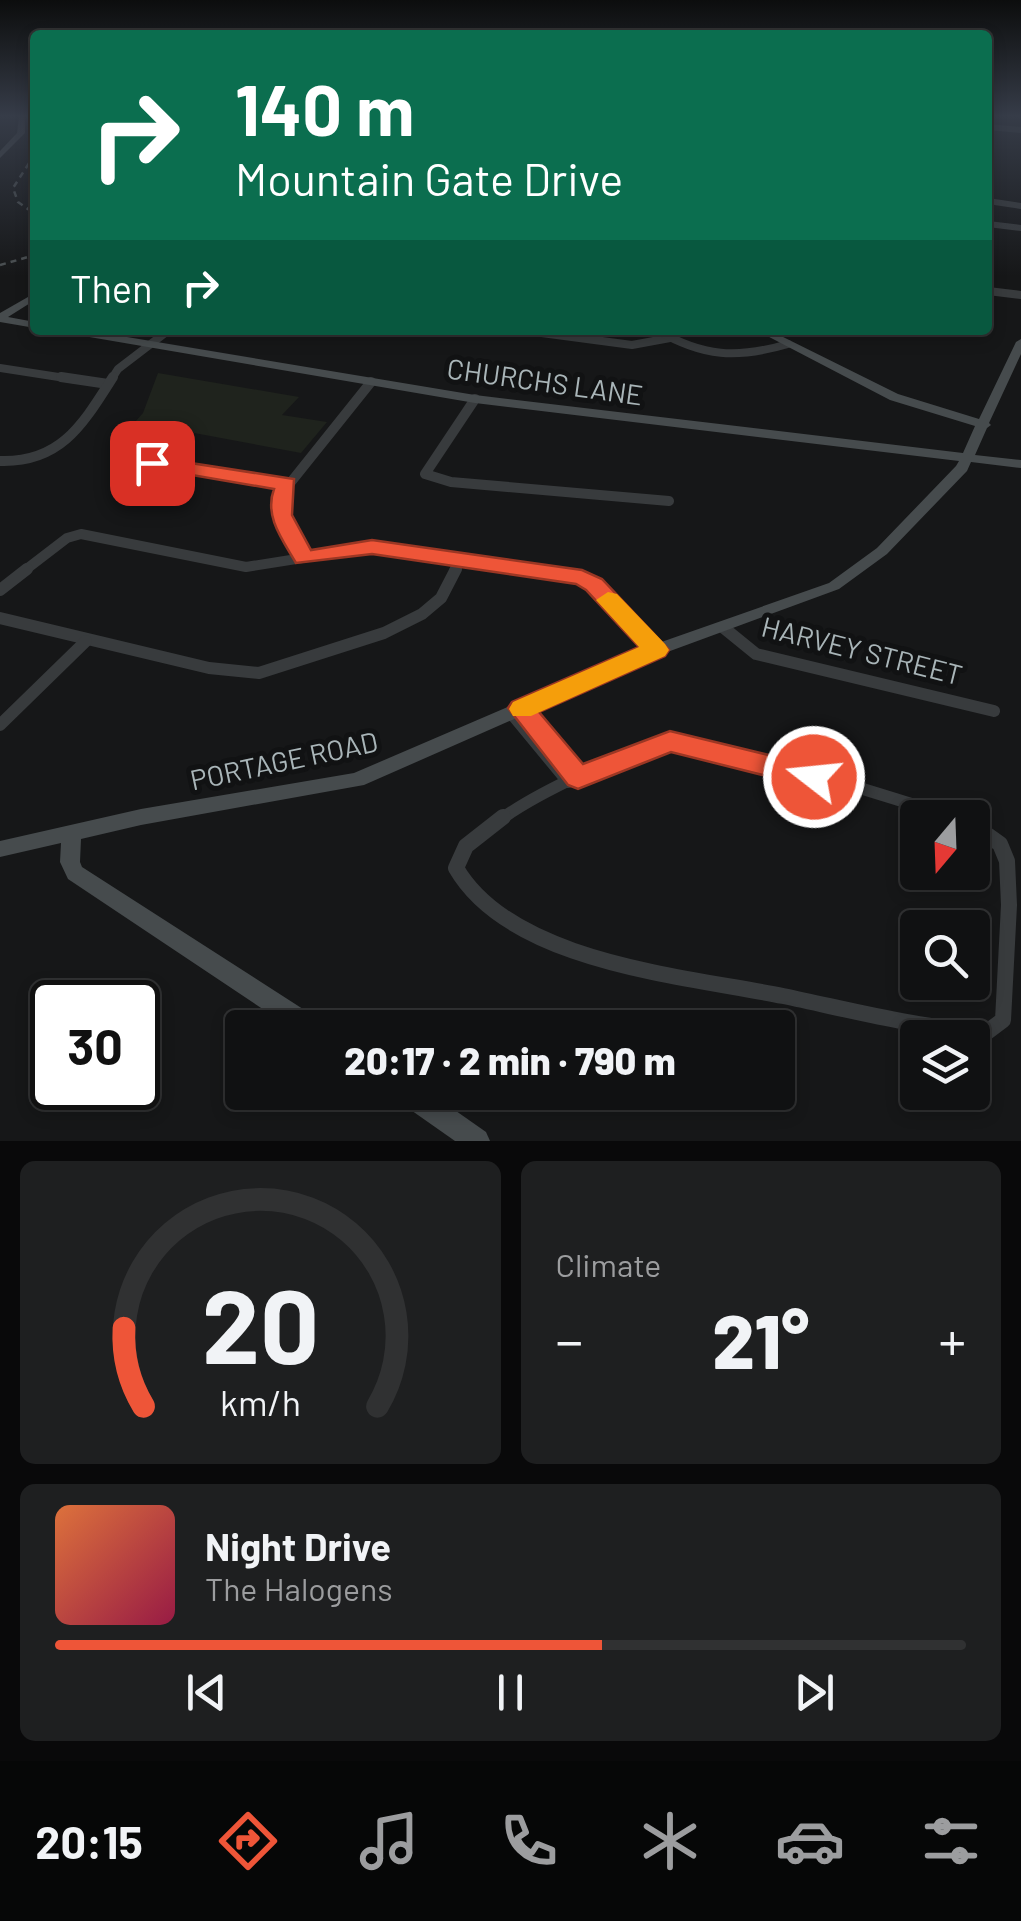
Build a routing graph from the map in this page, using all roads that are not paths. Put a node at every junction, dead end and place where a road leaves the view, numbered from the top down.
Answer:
1 (992, 201) edge
2 (1021, 206) edge
3 (992, 224) edge
4 (1021, 228) edge
5 (992, 292) edge
6 (1021, 296) edge
7 (30, 299) edge
8 (0, 318) edge
9 (30, 323) edge
10 (96, 335) edge
11 (162, 335) edge
12 (559, 335) edge
13 (665, 335) edge
14 (771, 335) edge
15 (670, 338) junction
16 (1021, 342) edge
17 (150, 344) junction
18 (788, 344) junction
19 (0, 368) edge
20 (372, 382) junction
21 (108, 384) junction
22 (474, 399) junction
23 (984, 425) junction
24 (970, 456) junction
25 (0, 461) edge
26 (152, 463) dead end
27 (1021, 464) edge
28 (286, 484) junction
29 (668, 501) dead end
30 (304, 558) junction
31 (461, 558) junction
32 (0, 590) edge
33 (0, 618) edge
34 (724, 628) junction
35 (86, 641) junction
36 (656, 650) junction
37 (994, 710) dead end
38 (516, 711) junction
39 (0, 725) edge
40 (573, 780) junction
41 (900, 801) edge
42 (71, 832) junction
43 (990, 834) edge
44 (0, 848) edge
45 (285, 1010) edge
46 (433, 1110) edge
47 (477, 1141) edge

1 - 2 street
3 - 4 street
5 - 6 street
7 - 8 street
8 - 9 street
10 - 17 street, CHURCHS LANE
11 - 17 street
12 - 15 street
13 - 15 street
14 - 18 street
15 - 18 street
16 - 23 street, PORTAGE ROAD
17 - 20 street, CHURCHS LANE
17 - 21 street
18 - 23 street
19 - 21 street
20 - 22 street, CHURCHS LANE
20 - 28 street
21 - 25 street
22 - 24 street, CHURCHS LANE
22 - 29 street
23 - 24 street, PORTAGE ROAD
24 - 27 street, CHURCHS LANE
24 - 34 street, PORTAGE ROAD
26 - 28 street
28 - 30 street
30 - 31 street
30 - 32 street
31 - 35 street
31 - 36 street
33 - 35 street
34 - 36 street, PORTAGE ROAD
34 - 37 street, HARVEY STREET
35 - 39 street
36 - 38 street, PORTAGE ROAD
38 - 40 street
38 - 42 street, PORTAGE ROAD
40 - 41 street
40 - 43 street
42 - 44 street, PORTAGE ROAD
42 - 45 street
46 - 47 street

